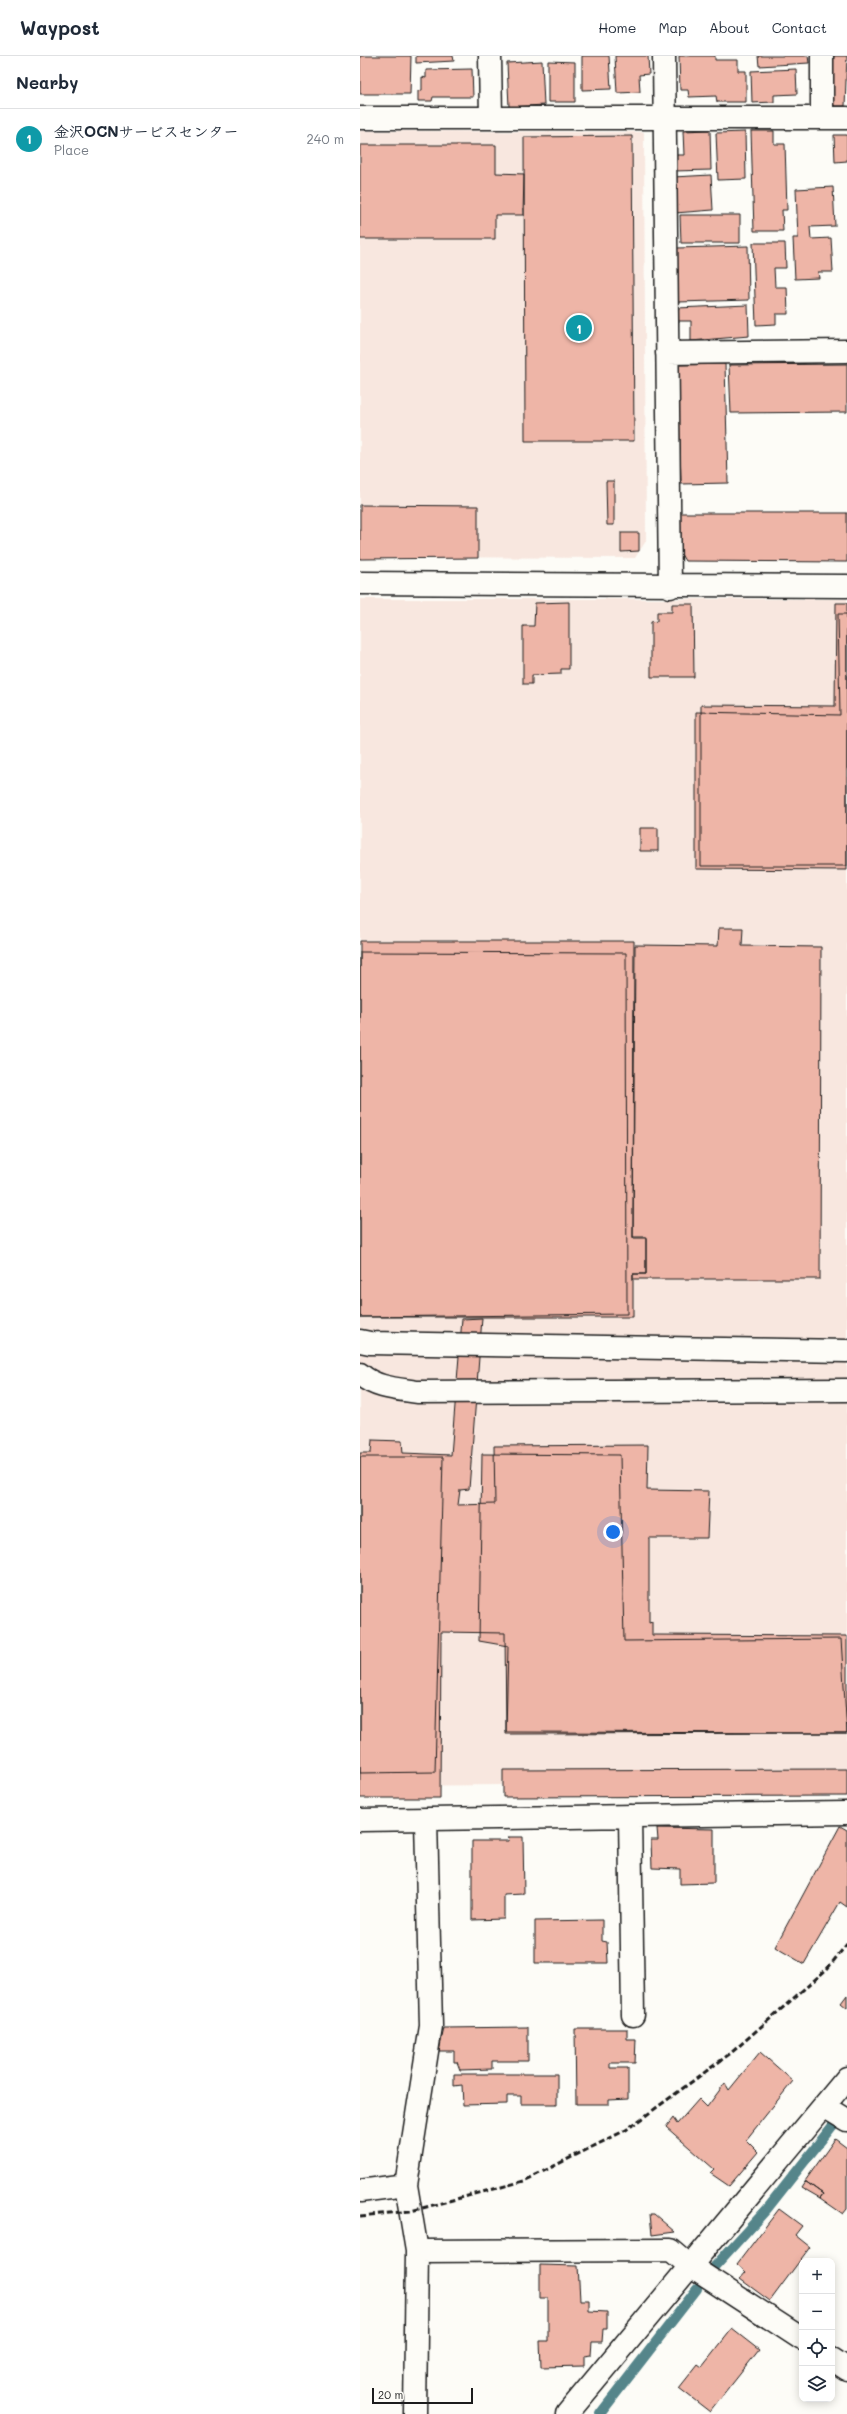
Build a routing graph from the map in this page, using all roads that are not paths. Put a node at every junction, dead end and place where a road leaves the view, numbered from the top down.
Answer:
1 (490, 56) edge
2 (664, 56) edge
3 (822, 56) edge
4 (360, 118) edge
5 (491, 118) junction
6 (664, 118) junction
7 (822, 118) junction
8 (847, 118) edge
9 (847, 351) edge
10 (667, 353) junction
11 (360, 583) edge
12 (847, 586) edge
13 (670, 587) junction
14 (360, 1340) edge
15 (847, 1351) edge
16 (360, 1374) edge
17 (847, 1390) edge
18 (847, 1813) edge
19 (630, 1816) junction
20 (360, 1820) edge
21 (426, 1820) junction
22 (633, 2015) dead end
23 (847, 2078) edge
24 (824, 2106) junction
25 (847, 2120) edge
26 (406, 2185) junction
27 (360, 2191) edge
28 (417, 2251) junction
29 (690, 2266) junction
30 (799, 2337) edge
31 (835, 2361) edge
32 (847, 2369) edge
33 (416, 2414) edge
34 (567, 2414) edge

1 - 5 street
2 - 6 street
3 - 7 street
4 - 5 street
5 - 6 street
6 - 7 street
6 - 10 street
7 - 8 street
9 - 10 street
10 - 13 street
11 - 13 street
12 - 13 street
14 - 15 street
16 - 17 street
18 - 19 street
19 - 21 street
19 - 22 street
20 - 21 street
21 - 26 street
23 - 24 street
24 - 25 street
24 - 29 street
26 - 27 street
26 - 28 street
28 - 29 street
28 - 33 street
29 - 30 street
29 - 34 street
31 - 32 street

